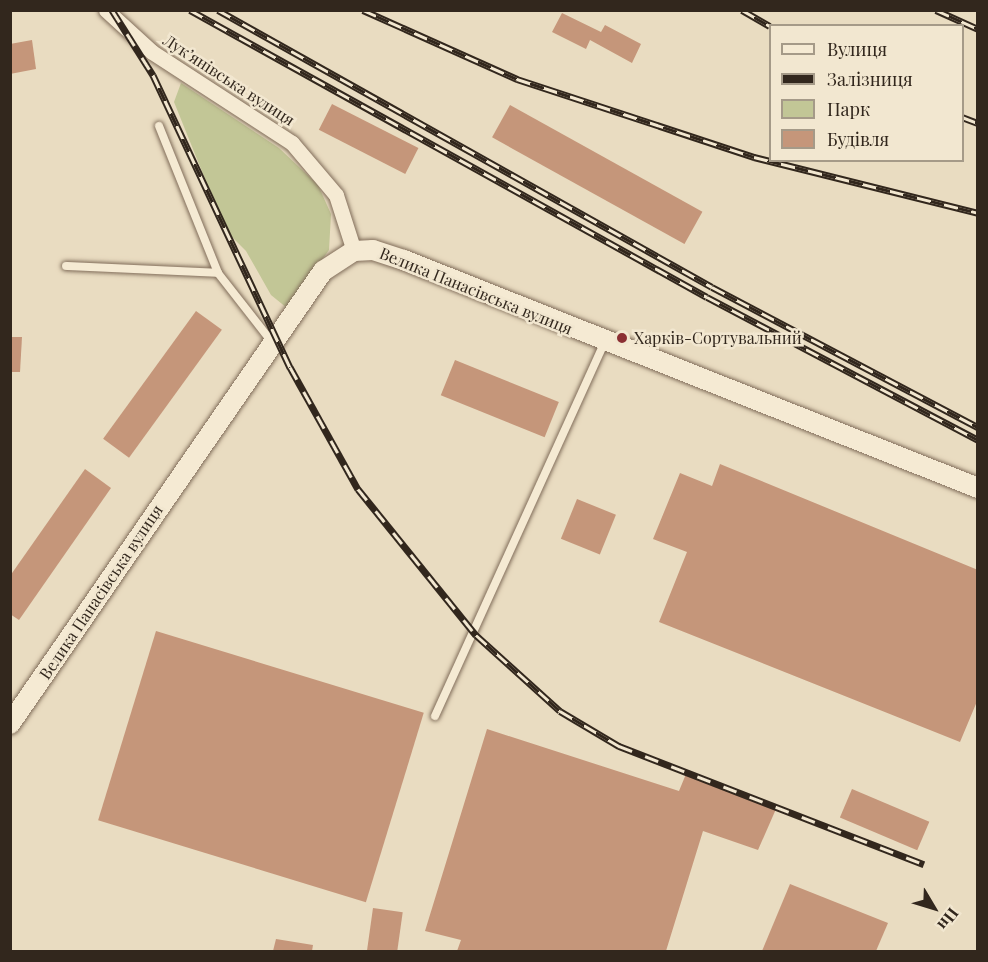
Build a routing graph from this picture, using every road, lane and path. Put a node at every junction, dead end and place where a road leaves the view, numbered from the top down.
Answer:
1 (106, 10) edge
2 (159, 126) dead end
3 (354, 251) junction
4 (66, 266) dead end
5 (218, 273) junction
6 (272, 342) junction
7 (605, 342) junction
8 (978, 488) edge
9 (435, 716) dead end
10 (10, 724) edge

1 - 3 street, Лук’янівська вулиця
2 - 5 lane
3 - 6 street, Велика Панасівська вулиця
3 - 7 street, Велика Панасівська вулиця
4 - 5 lane
5 - 6 lane
6 - 10 street, Велика Панасівська вулиця
7 - 8 street, Велика Панасівська вулиця
7 - 9 lane

